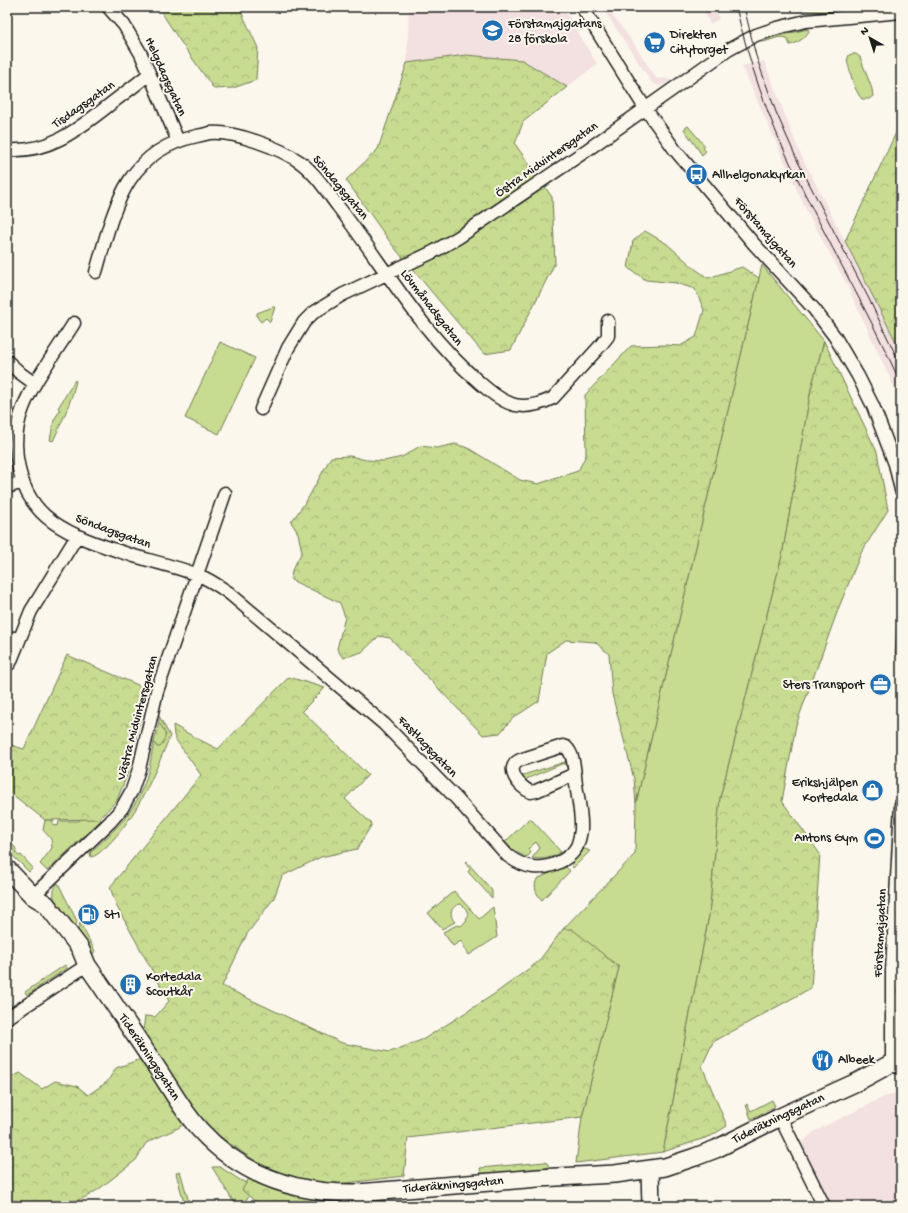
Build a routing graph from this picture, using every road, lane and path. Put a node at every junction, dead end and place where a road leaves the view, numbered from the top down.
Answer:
1 (108, 7) edge
2 (582, 7) edge
3 (900, 15) edge
4 (149, 74) junction
5 (645, 108) junction
6 (178, 141) junction
7 (7, 150) edge
8 (96, 272) dead end
9 (387, 274) junction
10 (608, 321) dead end
11 (74, 322) dead end
12 (7, 361) edge
13 (35, 384) junction
14 (260, 410) dead end
15 (23, 482) junction
16 (7, 487) edge
17 (901, 490) edge
18 (225, 493) dead end
19 (77, 536) junction
20 (197, 575) junction
21 (7, 638) edge
22 (20, 638) junction
23 (7, 665) edge
24 (575, 774) junction
25 (901, 804) edge
26 (7, 868) edge
27 (33, 896) junction
28 (87, 965) junction
29 (7, 1018) edge
30 (897, 1064) edge
31 (780, 1117) junction
32 (650, 1170) junction
33 (652, 1206) edge
34 (824, 1206) edge

1 - 4 street, Helgdagsgatan
2 - 5 street, Förstamajgatan
3 - 5 street, Östra Midvintersgatan
4 - 6 street, Helgdagsgatan
4 - 7 street, Tisdagsgatan
5 - 9 street, Östra Midvintersgatan
5 - 17 street, Förstamajgatan
6 - 8 street, Söndagsgatan
6 - 9 street, Söndagsgatan
9 - 10 street, Lövmånadsgatan
9 - 14 street, Östra Midvintersgatan
11 - 13 street, Söndagsgatan
12 - 13 street
13 - 15 street, Söndagsgatan
15 - 16 street
15 - 19 street, Söndagsgatan
18 - 20 street, Västra Midvintersgatan
19 - 20 street, Söndagsgatan
19 - 22 street
20 - 24 street, Fastlagsgatan
20 - 27 street, Västra Midvintersgatan
21 - 22 street
22 - 23 street
24 - 24 street, Fastlagsgatan
25 - 30 street, Förstamajgatan
26 - 27 street, Tideräkningsgatan
27 - 28 street, Tideräkningsgatan
28 - 29 street
28 - 32 street, Tideräkningsgatan
30 - 31 street, Tideräkningsgatan
31 - 32 street, Tideräkningsgatan
31 - 34 street
32 - 33 street

